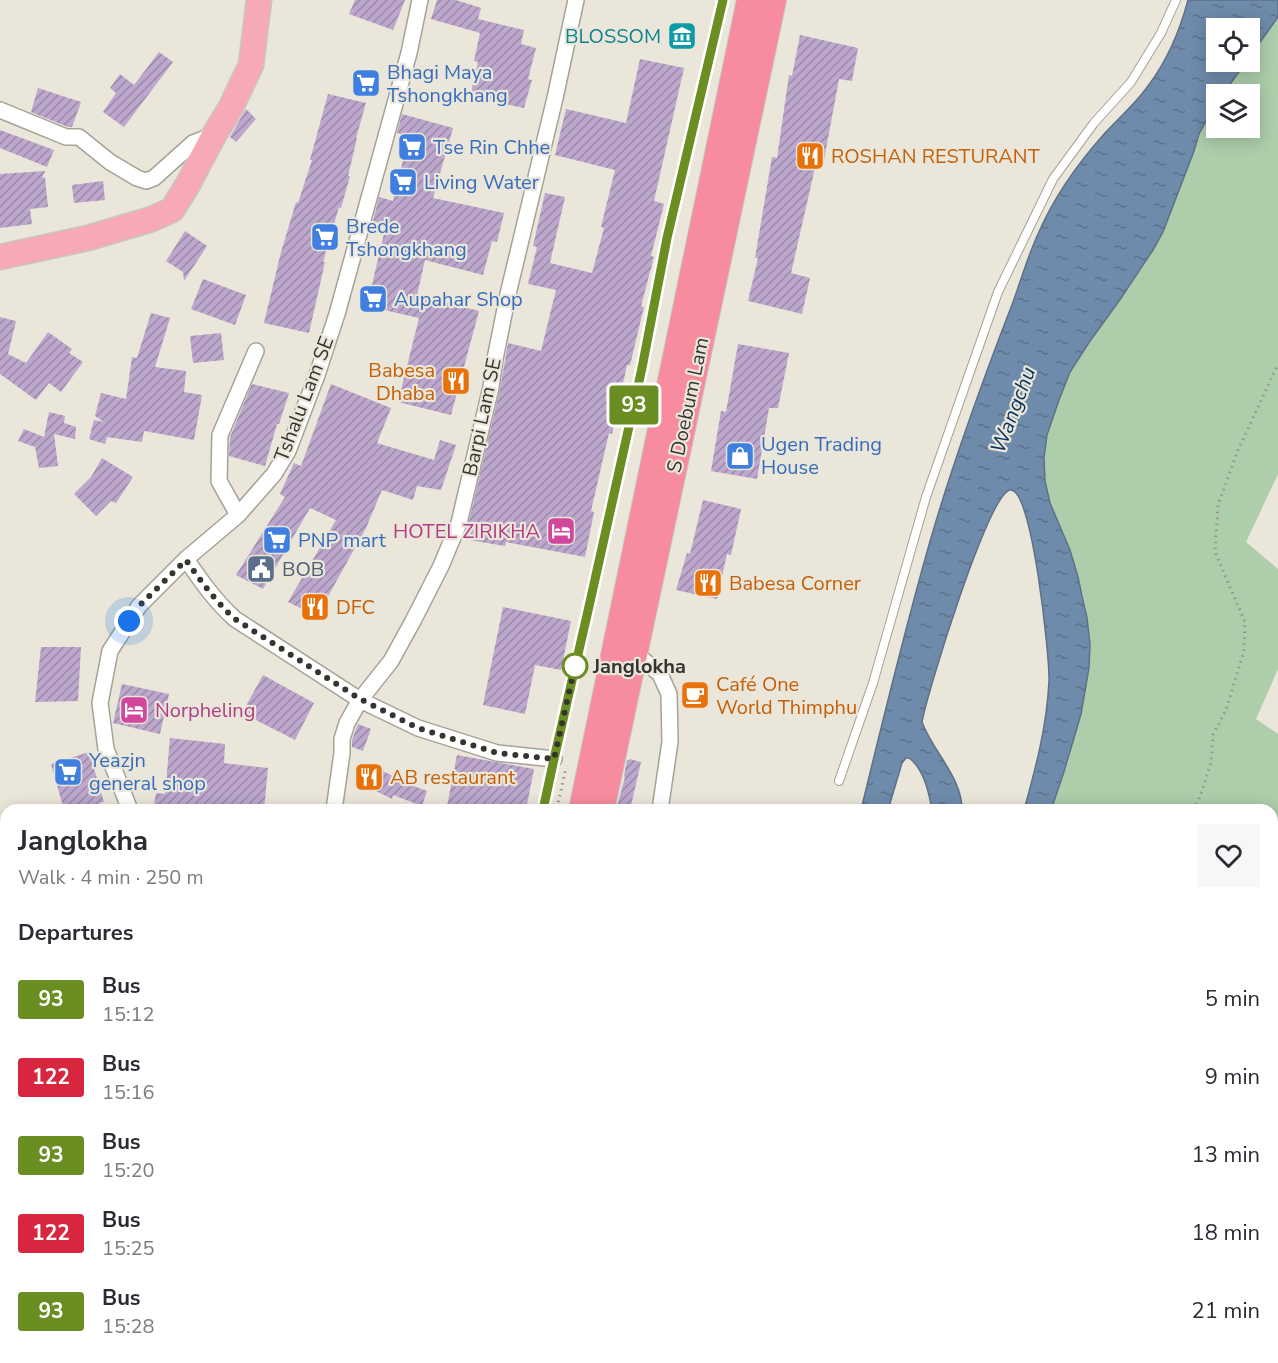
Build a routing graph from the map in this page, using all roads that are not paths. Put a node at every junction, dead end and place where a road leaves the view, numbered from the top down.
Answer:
1 (260, 0) edge
2 (420, 0) edge
3 (576, 0) edge
4 (723, 0) edge
5 (750, 0) edge
6 (774, 0) edge
7 (1176, 0) edge
8 (0, 110) edge
9 (214, 135) junction
10 (0, 257) edge
11 (256, 351) dead end
12 (238, 515) junction
13 (186, 560) junction
14 (635, 653) junction
15 (360, 699) junction
16 (554, 759) junction
17 (839, 781) dead end
18 (128, 804) edge
19 (335, 804) edge
20 (544, 804) edge
21 (583, 804) edge
22 (603, 804) edge
23 (661, 804) edge

1 - 9 main road
2 - 12 street, Tshalu Lam SE
3 - 15 street, Barpi Lam SE
4 - 16 lane
5 - 21 highway, S Doebum Lam
6 - 14 highway, S Doebum Lam
7 - 17 lane
8 - 9 street
9 - 10 main road
11 - 12 street
12 - 13 street, Tshalu Lam SE
13 - 15 street
13 - 18 street, Tshalu Lam SE
14 - 22 highway, S Doebum Lam
14 - 23 street
15 - 16 street
15 - 19 street, Barpi Lam SE
16 - 20 lane

